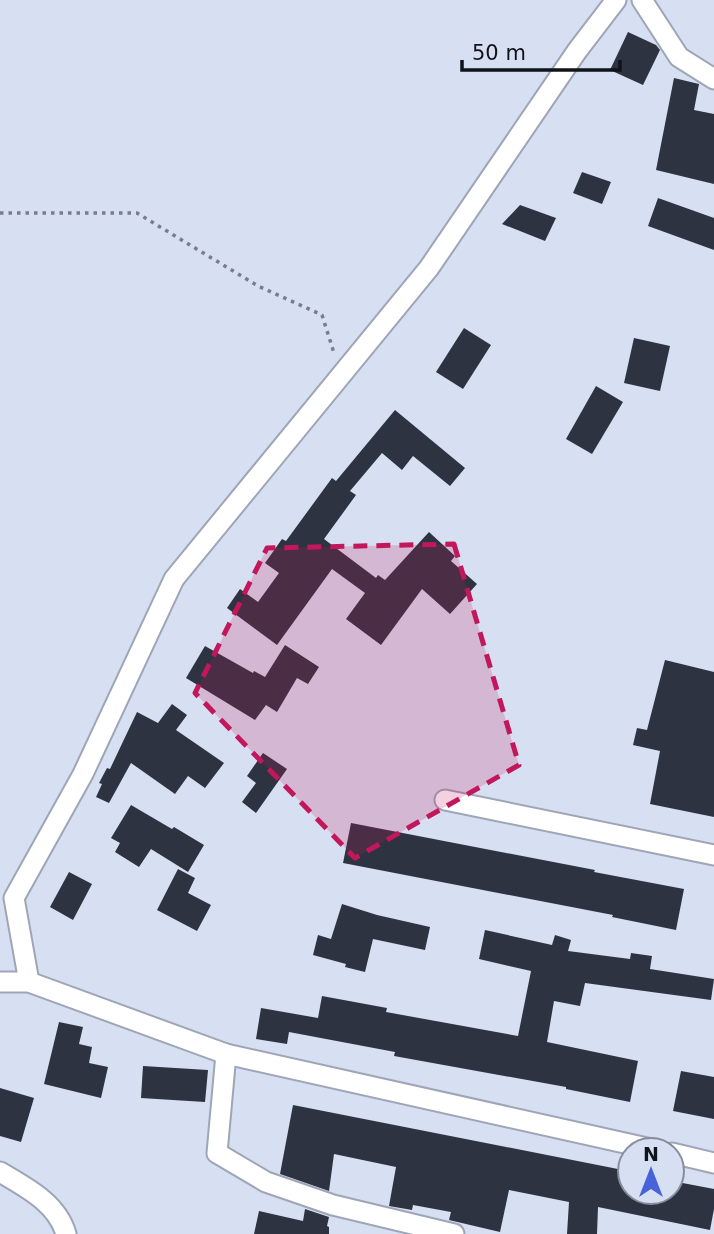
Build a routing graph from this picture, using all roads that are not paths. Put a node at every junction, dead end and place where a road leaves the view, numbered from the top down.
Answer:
1 (616, 0) edge
2 (642, 0) edge
3 (714, 79) edge
4 (445, 800) dead end
5 (714, 855) edge
6 (0, 982) edge
7 (29, 982) junction
8 (226, 1054) junction
9 (616, 1141) edge
10 (686, 1156) edge
11 (714, 1163) edge
12 (0, 1172) edge
13 (66, 1234) edge
14 (454, 1234) edge

1 - 7 street
2 - 3 street
4 - 5 street
6 - 7 street
7 - 8 street
8 - 9 street
8 - 14 street
10 - 11 street
12 - 13 street

